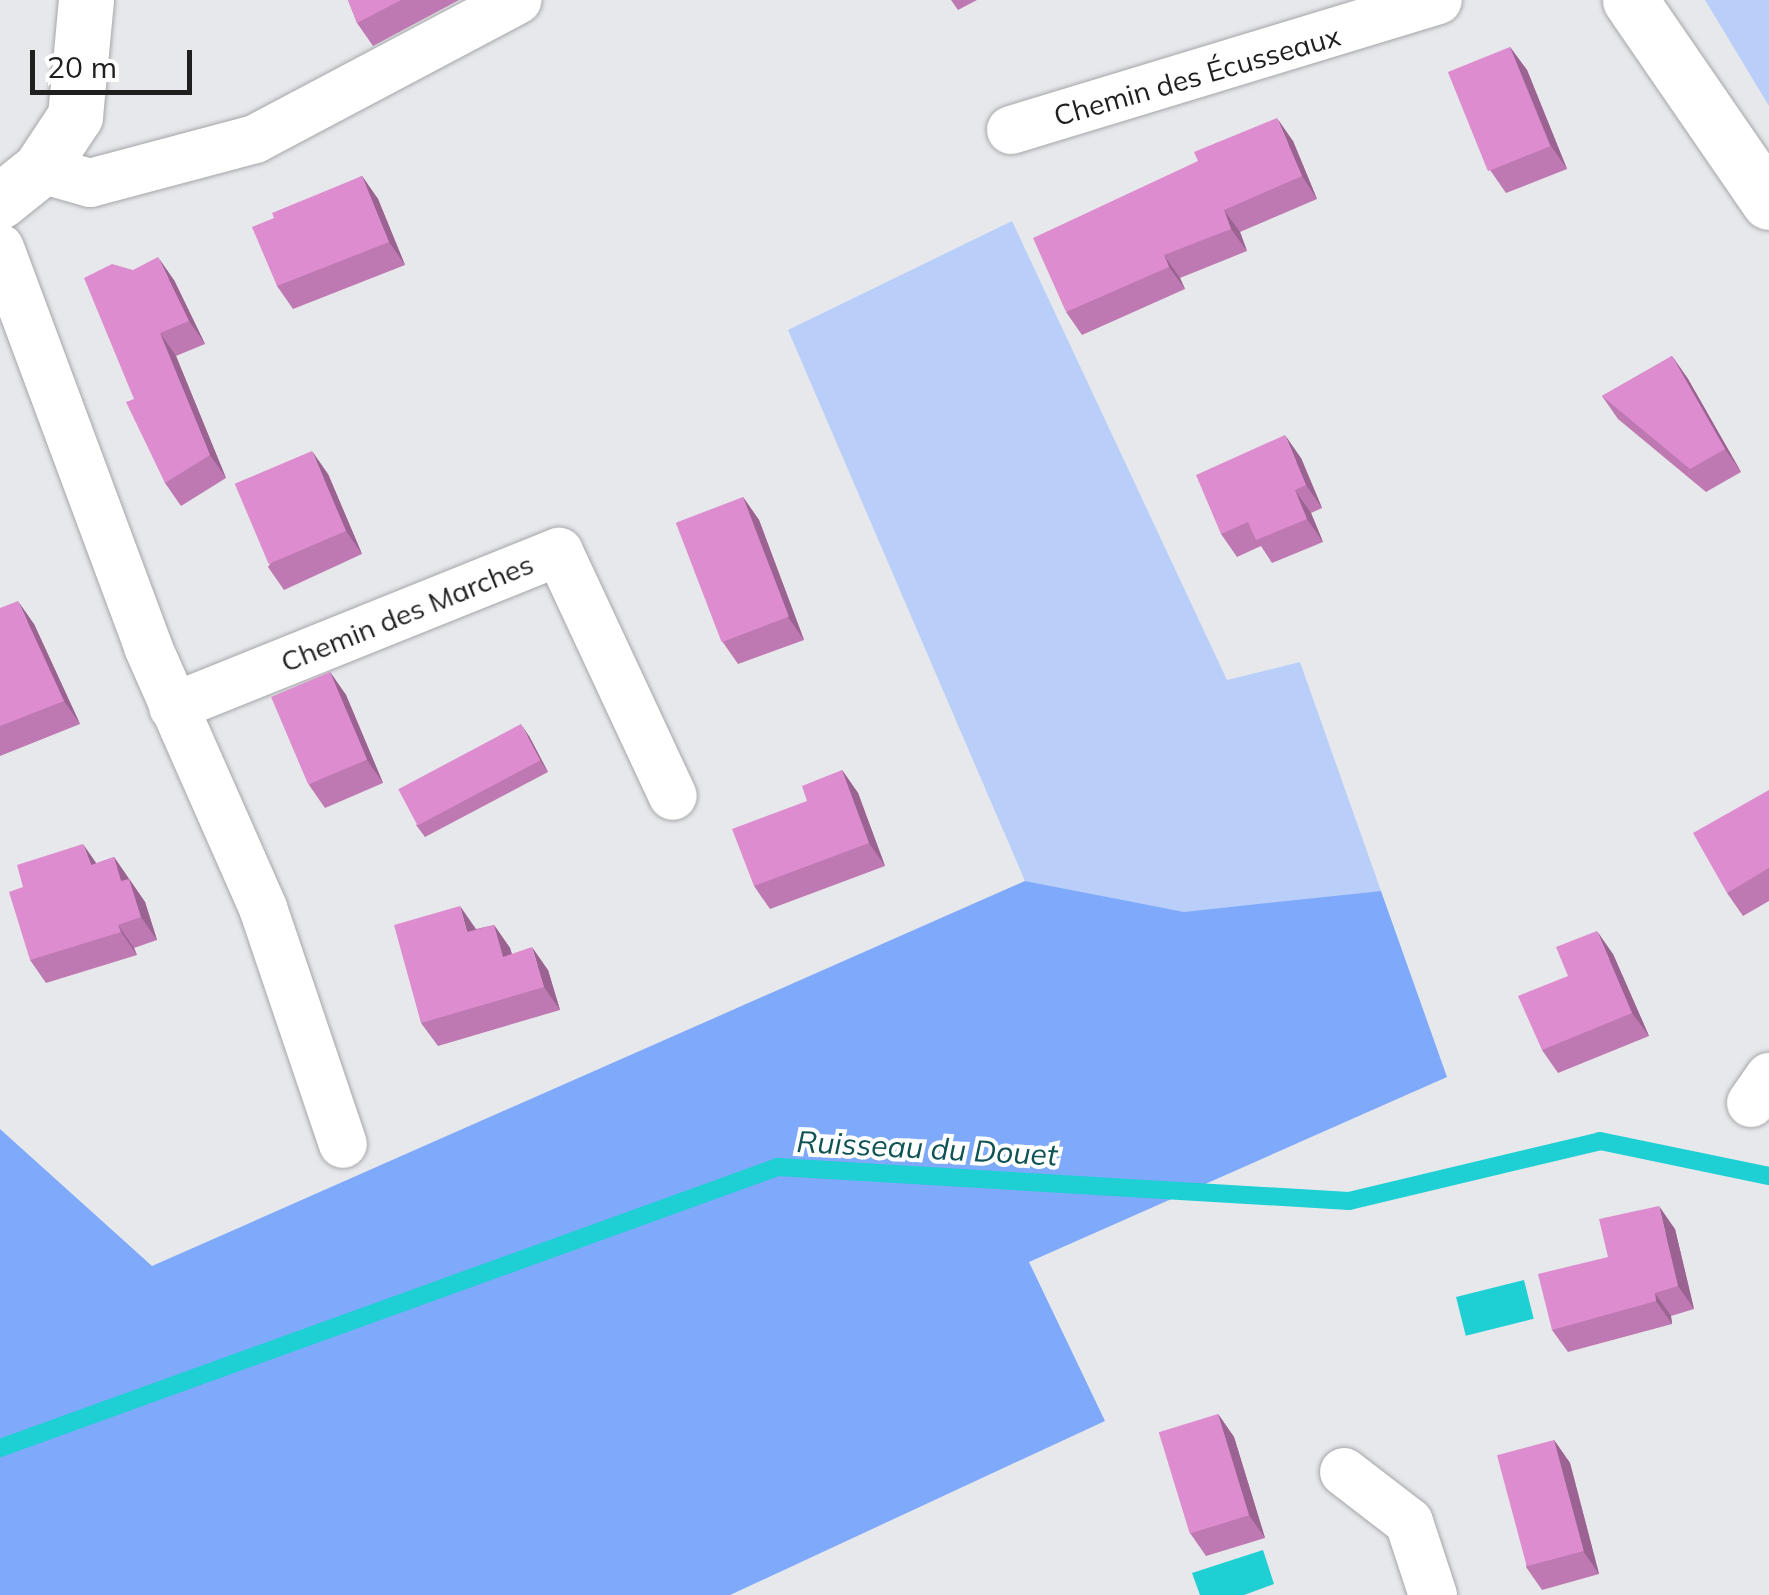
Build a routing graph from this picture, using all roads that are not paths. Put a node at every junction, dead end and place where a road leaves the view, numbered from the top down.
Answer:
1 (86, 0) edge
2 (518, 0) edge
3 (1438, 0) edge
4 (1630, 0) edge
5 (1011, 130) dead end
6 (20, 185) edge
7 (1769, 202) edge
8 (0, 248) edge
9 (173, 707) junction
10 (673, 796) dead end
11 (343, 1144) dead end
12 (1344, 1472) dead end
13 (1433, 1595) edge

1 - 6 street
2 - 6 street
3 - 5 street, Chemin des Écusseaux
4 - 7 street
8 - 9 street
9 - 10 street, Chemin des Marches
9 - 11 street
12 - 13 street

